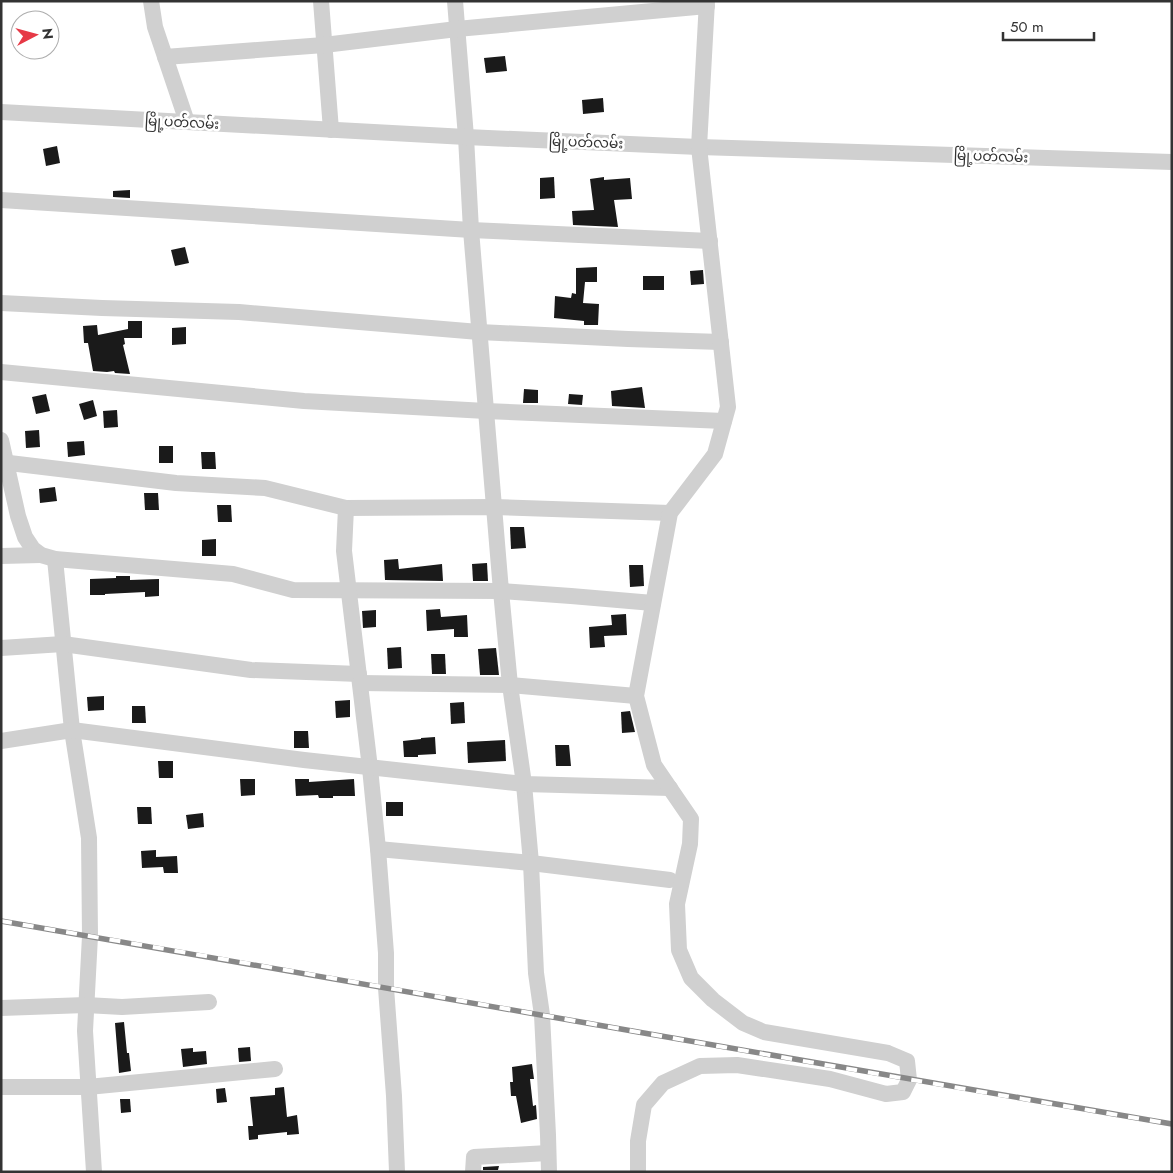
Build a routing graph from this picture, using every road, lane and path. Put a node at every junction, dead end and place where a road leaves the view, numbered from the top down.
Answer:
1 (151, 1) edge
2 (321, 1) edge
3 (455, 1) edge
4 (707, 4) edge
5 (457, 29) junction
6 (324, 45) junction
7 (165, 57) junction
8 (1, 112) edge
9 (187, 122) junction
10 (331, 130) junction
11 (466, 137) junction
12 (699, 147) junction
13 (1172, 162) edge
14 (1, 200) edge
15 (471, 230) junction
16 (710, 242) junction
17 (1, 303) edge
18 (479, 332) junction
19 (721, 342) junction
20 (1, 372) edge
21 (486, 411) junction
22 (724, 421) junction
23 (1, 440) edge
24 (4, 462) edge
25 (494, 507) junction
26 (346, 508) junction
27 (670, 513) junction
28 (1, 556) edge
29 (48, 557) junction
30 (349, 590) junction
31 (501, 591) junction
32 (653, 603) junction
33 (63, 644) junction
34 (1, 648) edge
35 (360, 678) junction
36 (510, 685) junction
37 (636, 696) junction
38 (72, 730) junction
39 (1, 741) edge
40 (370, 768) junction
41 (524, 784) junction
42 (670, 788) junction
43 (378, 849) junction
44 (531, 863) junction
45 (670, 880) dead end
46 (209, 1002) dead end
47 (86, 1005) junction
48 (1, 1008) edge
49 (275, 1069) dead end
50 (1, 1086) edge
51 (88, 1087) junction
52 (548, 1153) junction
53 (94, 1172) edge
54 (397, 1172) edge
55 (474, 1172) edge
56 (549, 1172) edge
57 (638, 1172) edge

1 - 7 street
2 - 6 street
3 - 5 street
4 - 5 street
4 - 12 street
5 - 6 street
5 - 11 street
6 - 7 street
6 - 10 street
7 - 9 street
8 - 9 street, မြို့ပတ်လမ်း
9 - 10 street, မြို့ပတ်လမ်း
10 - 11 street, မြို့ပတ်လမ်း
11 - 12 street, မြို့ပတ်လမ်း
11 - 15 street
12 - 13 street, မြို့ပတ်လမ်း
12 - 16 street
14 - 15 street
15 - 16 street
15 - 18 street
16 - 19 street
17 - 18 street
18 - 19 street
18 - 21 street
19 - 22 street
20 - 21 street
21 - 22 street
21 - 25 street
22 - 27 street
23 - 24 street
24 - 26 street
24 - 29 street
25 - 26 street
25 - 27 street
25 - 31 street
26 - 30 street
27 - 32 street
28 - 29 street
29 - 30 street
29 - 33 street
30 - 31 street
30 - 35 street
31 - 32 street
31 - 36 street
32 - 37 street
33 - 34 street
33 - 35 street
33 - 38 street
35 - 36 street
35 - 40 street
36 - 37 street
36 - 41 street
37 - 42 street
38 - 39 street
38 - 40 street
38 - 47 street
40 - 41 street
40 - 43 street
41 - 42 street
41 - 44 street
42 - 57 street
43 - 44 street
43 - 54 street
44 - 45 street
44 - 52 street
46 - 47 street
47 - 48 street
47 - 51 street
49 - 51 street
50 - 51 street
51 - 53 street
52 - 55 street
52 - 56 street

